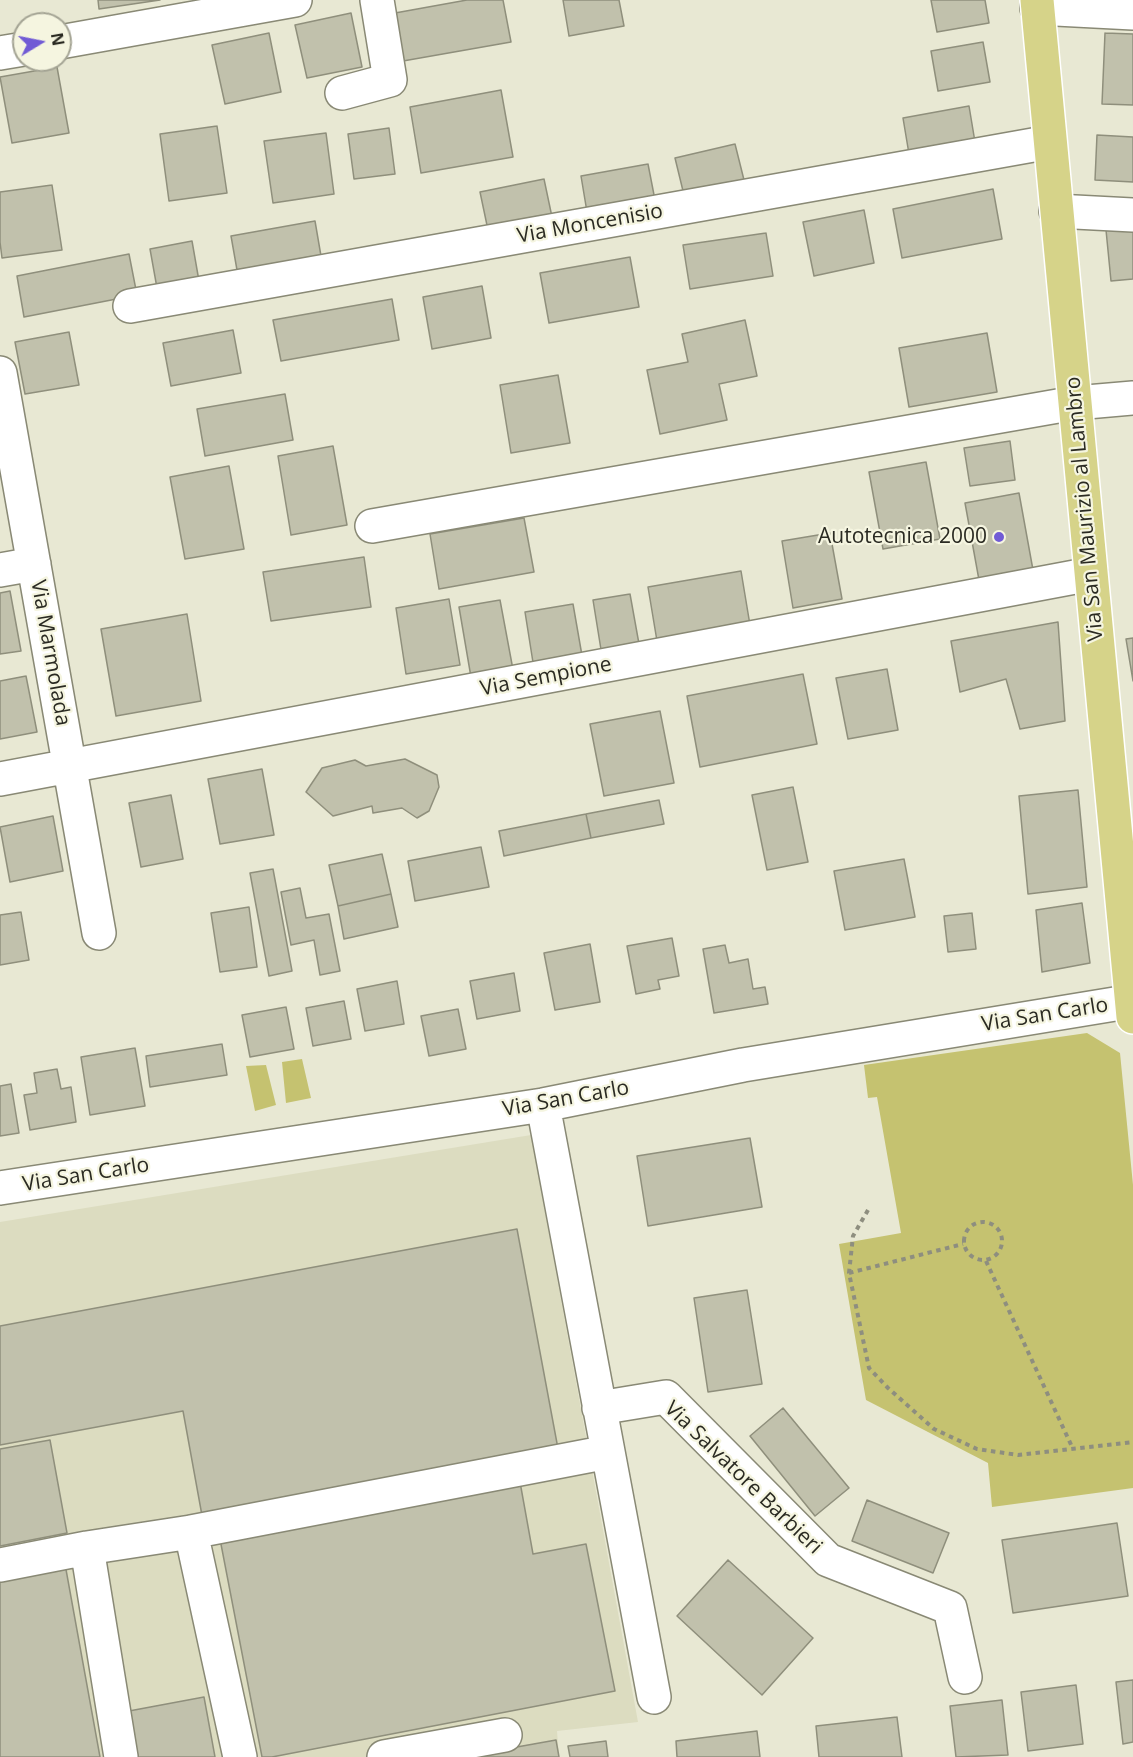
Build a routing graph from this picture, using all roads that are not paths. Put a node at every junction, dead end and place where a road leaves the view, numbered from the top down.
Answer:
1 (295, 0) edge
2 (377, 0) edge
3 (1037, 4) edge
4 (1133, 13) edge
5 (72, 40) edge
6 (342, 93) dead end
7 (1050, 142) junction
8 (1056, 211) junction
9 (1133, 214) edge
10 (130, 306) dead end
11 (0, 373) edge
12 (1133, 398) edge
13 (1075, 403) junction
14 (372, 526) dead end
15 (34, 564) junction
16 (0, 570) edge
17 (1091, 574) junction
18 (70, 766) junction
19 (0, 779) edge
20 (99, 933) dead end
21 (1132, 1007) edge
22 (543, 1105) junction
23 (0, 1188) edge
24 (599, 1407) junction
25 (608, 1452) junction
26 (191, 1532) junction
27 (87, 1548) junction
28 (0, 1565) edge
29 (965, 1677) dead end
30 (654, 1697) dead end
31 (505, 1735) dead end
32 (121, 1757) edge
33 (240, 1757) edge
34 (384, 1757) edge

1 - 5 street
2 - 6 street
3 - 4 street
3 - 7 main road, Via San Maurizio al Lambro
7 - 8 main road, Via San Maurizio al Lambro
7 - 10 street, Via Moncenisio
8 - 9 street
8 - 13 main road, Via San Maurizio al Lambro
11 - 15 street, Via Marmolada
12 - 13 street
13 - 14 street
13 - 17 main road, Via San Maurizio al Lambro
15 - 16 street
15 - 18 street, Via Marmolada
17 - 18 street, Via Sempione
17 - 21 main road, Via San Maurizio al Lambro
18 - 19 street, Via Sempione
18 - 20 street, Via Marmolada
21 - 22 street, Via San Carlo
22 - 23 street, Via San Carlo
22 - 24 street
24 - 25 street
24 - 29 street, Via Salvatore Barbieri
25 - 26 street
25 - 30 street
26 - 27 street
26 - 33 street
27 - 28 street
27 - 32 street
31 - 34 street

